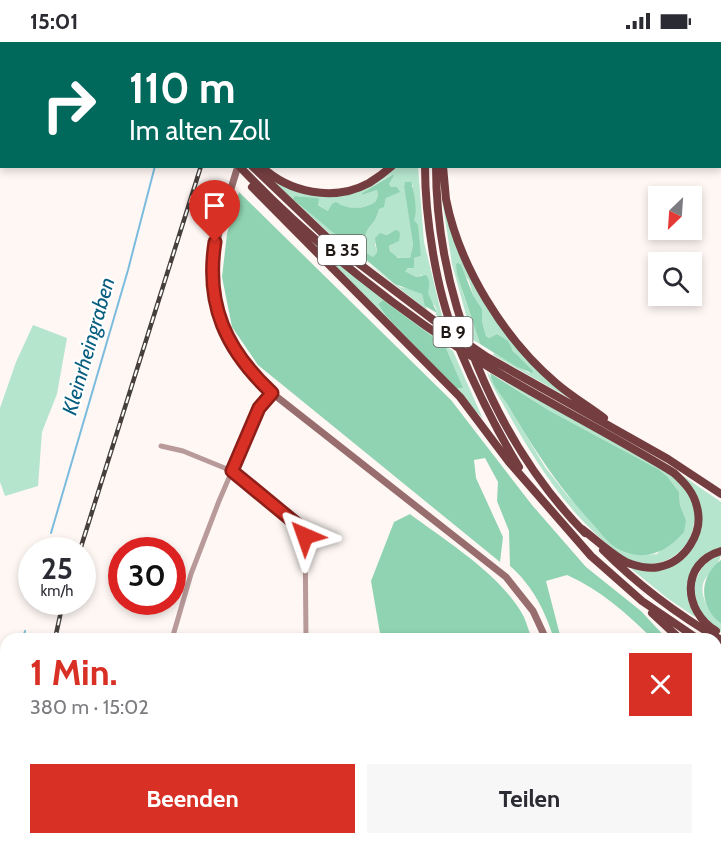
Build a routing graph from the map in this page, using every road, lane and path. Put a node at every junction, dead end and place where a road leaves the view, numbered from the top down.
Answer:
1 (263, 168) edge
2 (389, 168) edge
3 (425, 168) edge
4 (436, 168) edge
5 (443, 168) edge
6 (242, 169) edge
7 (440, 330) junction
8 (272, 393) junction
9 (626, 435) junction
10 (161, 446) dead end
11 (232, 471) junction
12 (529, 483) junction
13 (721, 494) edge
14 (582, 529) junction
15 (721, 551) edge
16 (642, 601) junction
17 (174, 633) edge
18 (306, 633) edge
19 (543, 633) edge
20 (673, 633) edge
21 (689, 633) edge
22 (710, 633) edge
23 (720, 633) edge

1 - 2 highway
3 - 12 highway, B 9
4 - 14 highway, B 9
5 - 9 highway
6 - 7 highway, B 35
6 - 8 main road
6 - 12 highway
7 - 9 highway, B 35
7 - 14 highway
8 - 11 street
8 - 19 main road
9 - 13 highway, B 35
10 - 11 street
11 - 17 street
11 - 18 street
12 - 16 highway, B 9
14 - 22 highway, B 9
15 - 23 highway
16 - 20 highway
16 - 21 highway, B 9

